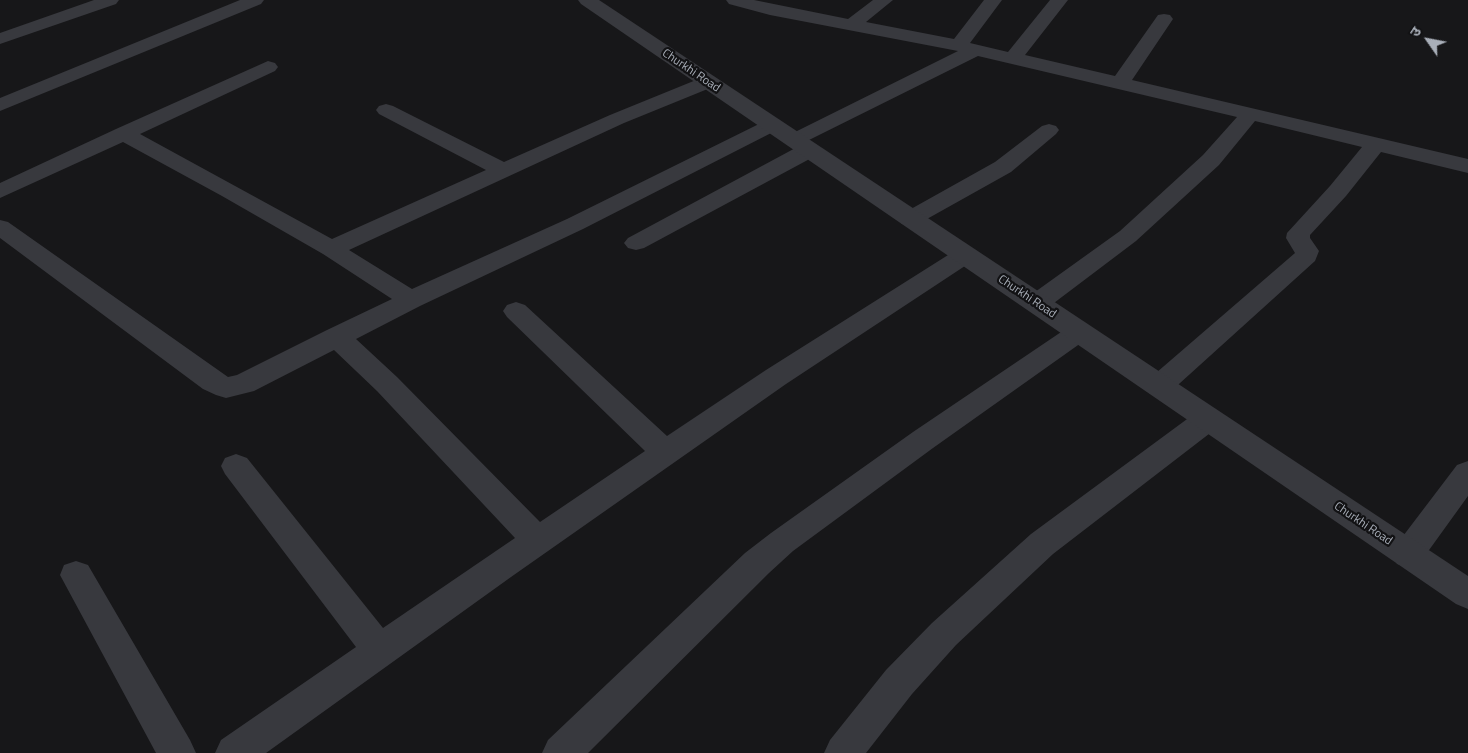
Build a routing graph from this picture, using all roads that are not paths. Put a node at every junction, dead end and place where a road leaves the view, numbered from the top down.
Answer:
1 (110, 0) edge
2 (255, 0) edge
3 (586, 0) edge
4 (884, 0) edge
5 (993, 0) edge
6 (1059, 0) edge
7 (748, 1) edge
8 (1164, 19) dead end
9 (853, 24) junction
10 (0, 39) edge
11 (967, 48) junction
12 (1012, 59) junction
13 (268, 67) dead end
14 (708, 82) junction
15 (1120, 83) junction
16 (0, 105) edge
17 (386, 110) dead end
18 (1250, 114) junction
19 (772, 125) junction
20 (1049, 130) dead end
21 (123, 133) junction
22 (1376, 144) junction
23 (802, 145) junction
24 (1468, 166) edge
25 (503, 170) junction
26 (0, 191) edge
27 (910, 219) junction
28 (0, 227) edge
29 (636, 243) dead end
30 (331, 249) junction
31 (965, 255) junction
32 (411, 300) junction
33 (1037, 304) junction
34 (516, 311) dead end
35 (1079, 332) junction
36 (336, 336) junction
37 (1159, 386) junction
38 (1208, 418) junction
39 (666, 454) junction
40 (236, 466) dead end
41 (1468, 473) edge
42 (538, 541) junction
43 (1408, 554) junction
44 (76, 575) dead end
45 (1468, 594) edge
46 (380, 651) junction
47 (177, 753) edge
48 (234, 753) edge
49 (561, 753) edge
50 (843, 753) edge

1 - 10 street
2 - 16 street
3 - 14 street, Churkhi Road
4 - 9 street
5 - 11 street
6 - 12 street
7 - 9 street
8 - 15 street
9 - 11 street
11 - 12 street
11 - 23 street
12 - 15 street
13 - 21 street
14 - 19 street, Churkhi Road
14 - 25 street
15 - 18 street
17 - 25 street
18 - 22 street
18 - 33 street
19 - 23 street, Churkhi Road
19 - 32 street
20 - 27 street
21 - 26 street
21 - 30 street
22 - 24 street
22 - 37 street
23 - 27 street, Churkhi Road
23 - 29 street
25 - 30 street
27 - 31 street, Churkhi Road
28 - 36 street
30 - 32 street
31 - 33 street, Churkhi Road
31 - 39 street
32 - 36 street
33 - 35 street, Churkhi Road
34 - 39 street
35 - 37 street, Churkhi Road
35 - 49 street
36 - 42 street
37 - 38 street, Churkhi Road
38 - 43 street, Churkhi Road
38 - 50 street
39 - 42 street
40 - 46 street
41 - 43 street
42 - 46 street
43 - 45 street, Churkhi Road
44 - 47 street
46 - 48 street

